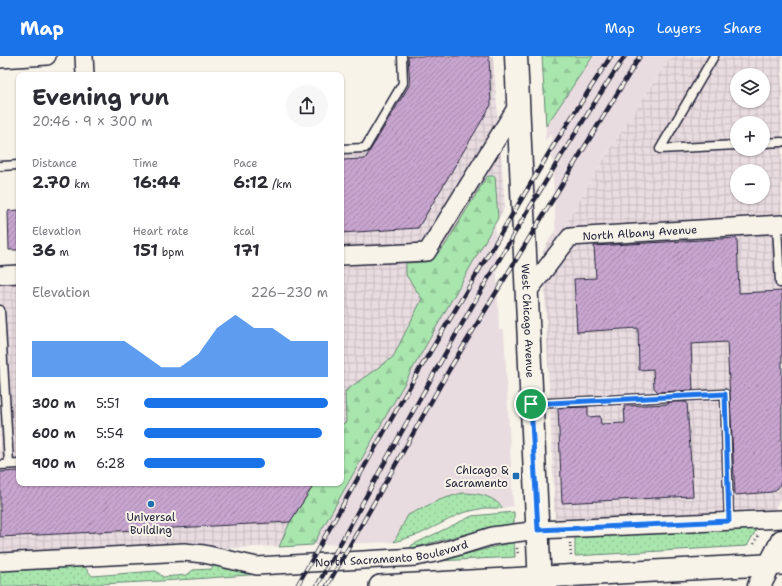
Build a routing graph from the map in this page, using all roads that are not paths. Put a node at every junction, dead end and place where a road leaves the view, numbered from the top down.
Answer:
1 (46, 56) edge
2 (84, 56) edge
3 (402, 56) edge
4 (516, 56) edge
5 (714, 56) edge
6 (0, 59) edge
7 (85, 72) edge
8 (518, 105) junction
9 (782, 142) edge
10 (770, 143) edge
11 (730, 145) edge
12 (344, 149) edge
13 (16, 165) edge
14 (0, 166) edge
15 (779, 225) edge
16 (344, 256) edge
17 (16, 274) edge
18 (0, 275) edge
19 (780, 283) dead end
20 (526, 294) junction
21 (0, 310) edge
22 (531, 404) junction
23 (3, 429) edge
24 (16, 464) edge
25 (4, 465) edge
26 (782, 519) edge
27 (729, 521) junction
28 (538, 530) junction
29 (782, 540) edge
30 (0, 562) edge
31 (776, 564) edge
32 (540, 582) edge
33 (380, 586) edge
34 (759, 586) edge

1 - 6 street
2 - 7 street
3 - 12 lane
4 - 8 main road, West Chicago Avenue
5 - 11 lane
8 - 16 street
8 - 20 main road, West Chicago Avenue
9 - 10 lane
13 - 14 lane
15 - 19 lane
15 - 20 street, North Albany Avenue
17 - 18 street
20 - 22 main road, West Chicago Avenue
21 - 23 lane
22 - 27 lane
22 - 28 main road, West Chicago Avenue
23 - 25 lane
24 - 25 lane
26 - 27 street, North Sacramento Boulevard
27 - 28 street, North Sacramento Boulevard
28 - 30 street, North Sacramento Boulevard
28 - 32 main road, West Chicago Avenue
29 - 31 main road
31 - 32 street
31 - 34 main road
32 - 33 street

